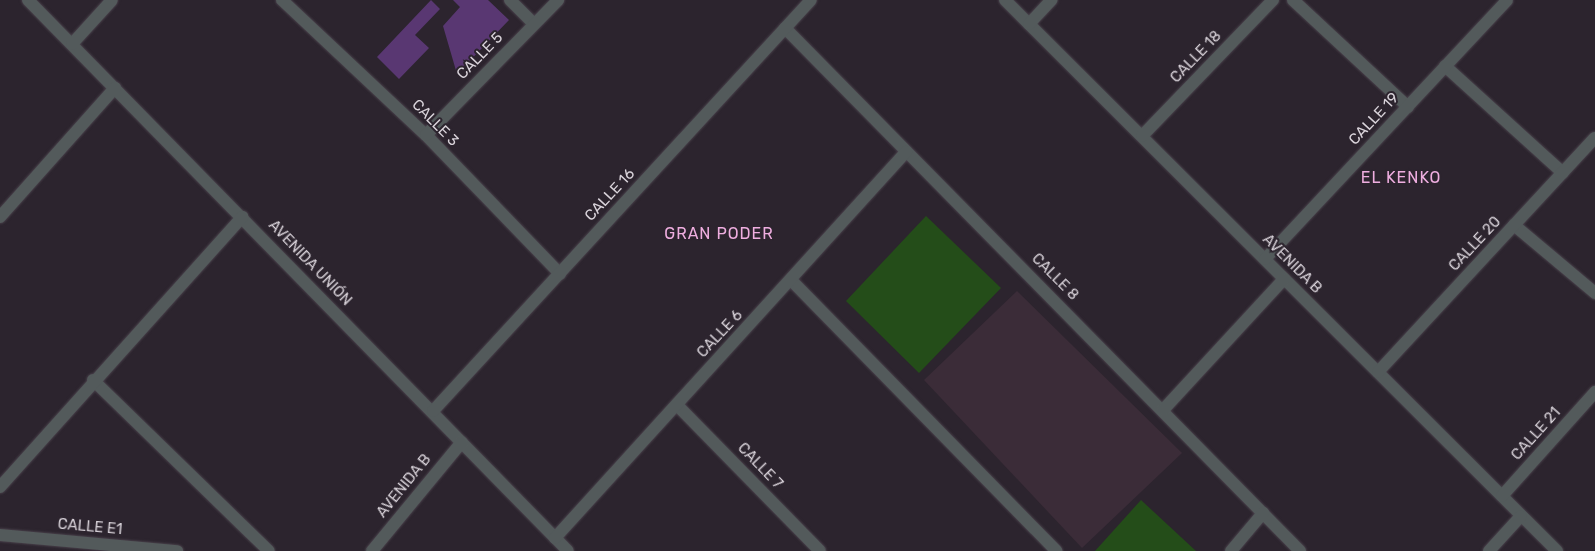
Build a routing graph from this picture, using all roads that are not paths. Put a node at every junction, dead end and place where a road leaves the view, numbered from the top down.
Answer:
1 (28, 0) edge
2 (112, 0) edge
3 (282, 0) edge
4 (510, 0) edge
5 (558, 0) edge
6 (811, 0) edge
7 (1005, 0) edge
8 (1051, 0) edge
9 (1273, 0) edge
10 (1293, 0) edge
11 (1507, 0) edge
12 (534, 24) junction
13 (1029, 24) junction
14 (785, 28) junction
15 (72, 44) junction
16 (1445, 66) junction
17 (115, 88) junction
18 (1408, 107) junction
19 (426, 135) junction
20 (1142, 136) junction
21 (1595, 138) edge
22 (906, 152) junction
23 (1563, 173) junction
24 (0, 217) edge
25 (242, 217) junction
26 (1514, 225) junction
27 (1265, 260) junction
28 (560, 274) junction
29 (1284, 279) junction
30 (792, 282) junction
31 (1595, 293) edge
32 (1378, 372) junction
33 (92, 380) junction
34 (1595, 392) edge
35 (676, 405) junction
36 (1164, 409) junction
37 (433, 411) junction
38 (462, 442) junction
39 (0, 487) edge
40 (1502, 496) junction
41 (1263, 513) junction
42 (1522, 516) junction
43 (0, 536) edge
44 (555, 538) junction
45 (177, 551) edge
46 (269, 551) edge
47 (372, 551) edge
48 (568, 551) edge
49 (820, 551) edge
50 (1056, 551) edge
51 (1231, 551) edge
52 (1300, 551) edge
53 (1490, 551) edge
54 (1557, 551) edge

1 - 15 street, AVENIDA UNIÓN
2 - 15 street
3 - 19 street, CALLE 3
4 - 12 street
5 - 12 street, CALLE 5
6 - 14 street, CALLE 16
7 - 13 street, AVENIDA B
8 - 13 street
9 - 20 street, CALLE 18
10 - 18 street
11 - 16 street, CALLE 19
12 - 19 street, CALLE 5
13 - 20 street, AVENIDA B
14 - 22 street, CALLE 8
14 - 28 street, CALLE 16
15 - 17 street, AVENIDA UNIÓN
16 - 18 street, CALLE 19
16 - 23 street
17 - 24 street
17 - 25 street, AVENIDA UNIÓN
18 - 27 street, CALLE 19
19 - 28 street, CALLE 3
20 - 27 street, AVENIDA B
21 - 23 street, CALLE 20
22 - 30 street, CALLE 6
22 - 36 street, CALLE 8
23 - 26 street, CALLE 20
25 - 33 street
25 - 37 street, AVENIDA UNIÓN
26 - 31 street
26 - 32 street, CALLE 20
27 - 29 street, AVENIDA B
28 - 37 street, CALLE 16
29 - 32 street, AVENIDA B
29 - 36 street
30 - 35 street, CALLE 6
30 - 50 street
32 - 40 street, AVENIDA B
33 - 39 street
33 - 46 street
34 - 40 street, CALLE 21
35 - 44 street, CALLE 6
35 - 49 street, CALLE 7
36 - 41 street, CALLE 8
37 - 38 street, AVENIDA UNIÓN
38 - 44 street, AVENIDA UNIÓN
38 - 47 street, AVENIDA B
40 - 42 street, AVENIDA B
41 - 51 street
41 - 52 street, CALLE 8
42 - 53 street
42 - 54 street, AVENIDA B
43 - 45 street, CALLE E1
44 - 48 street, AVENIDA UNIÓN

